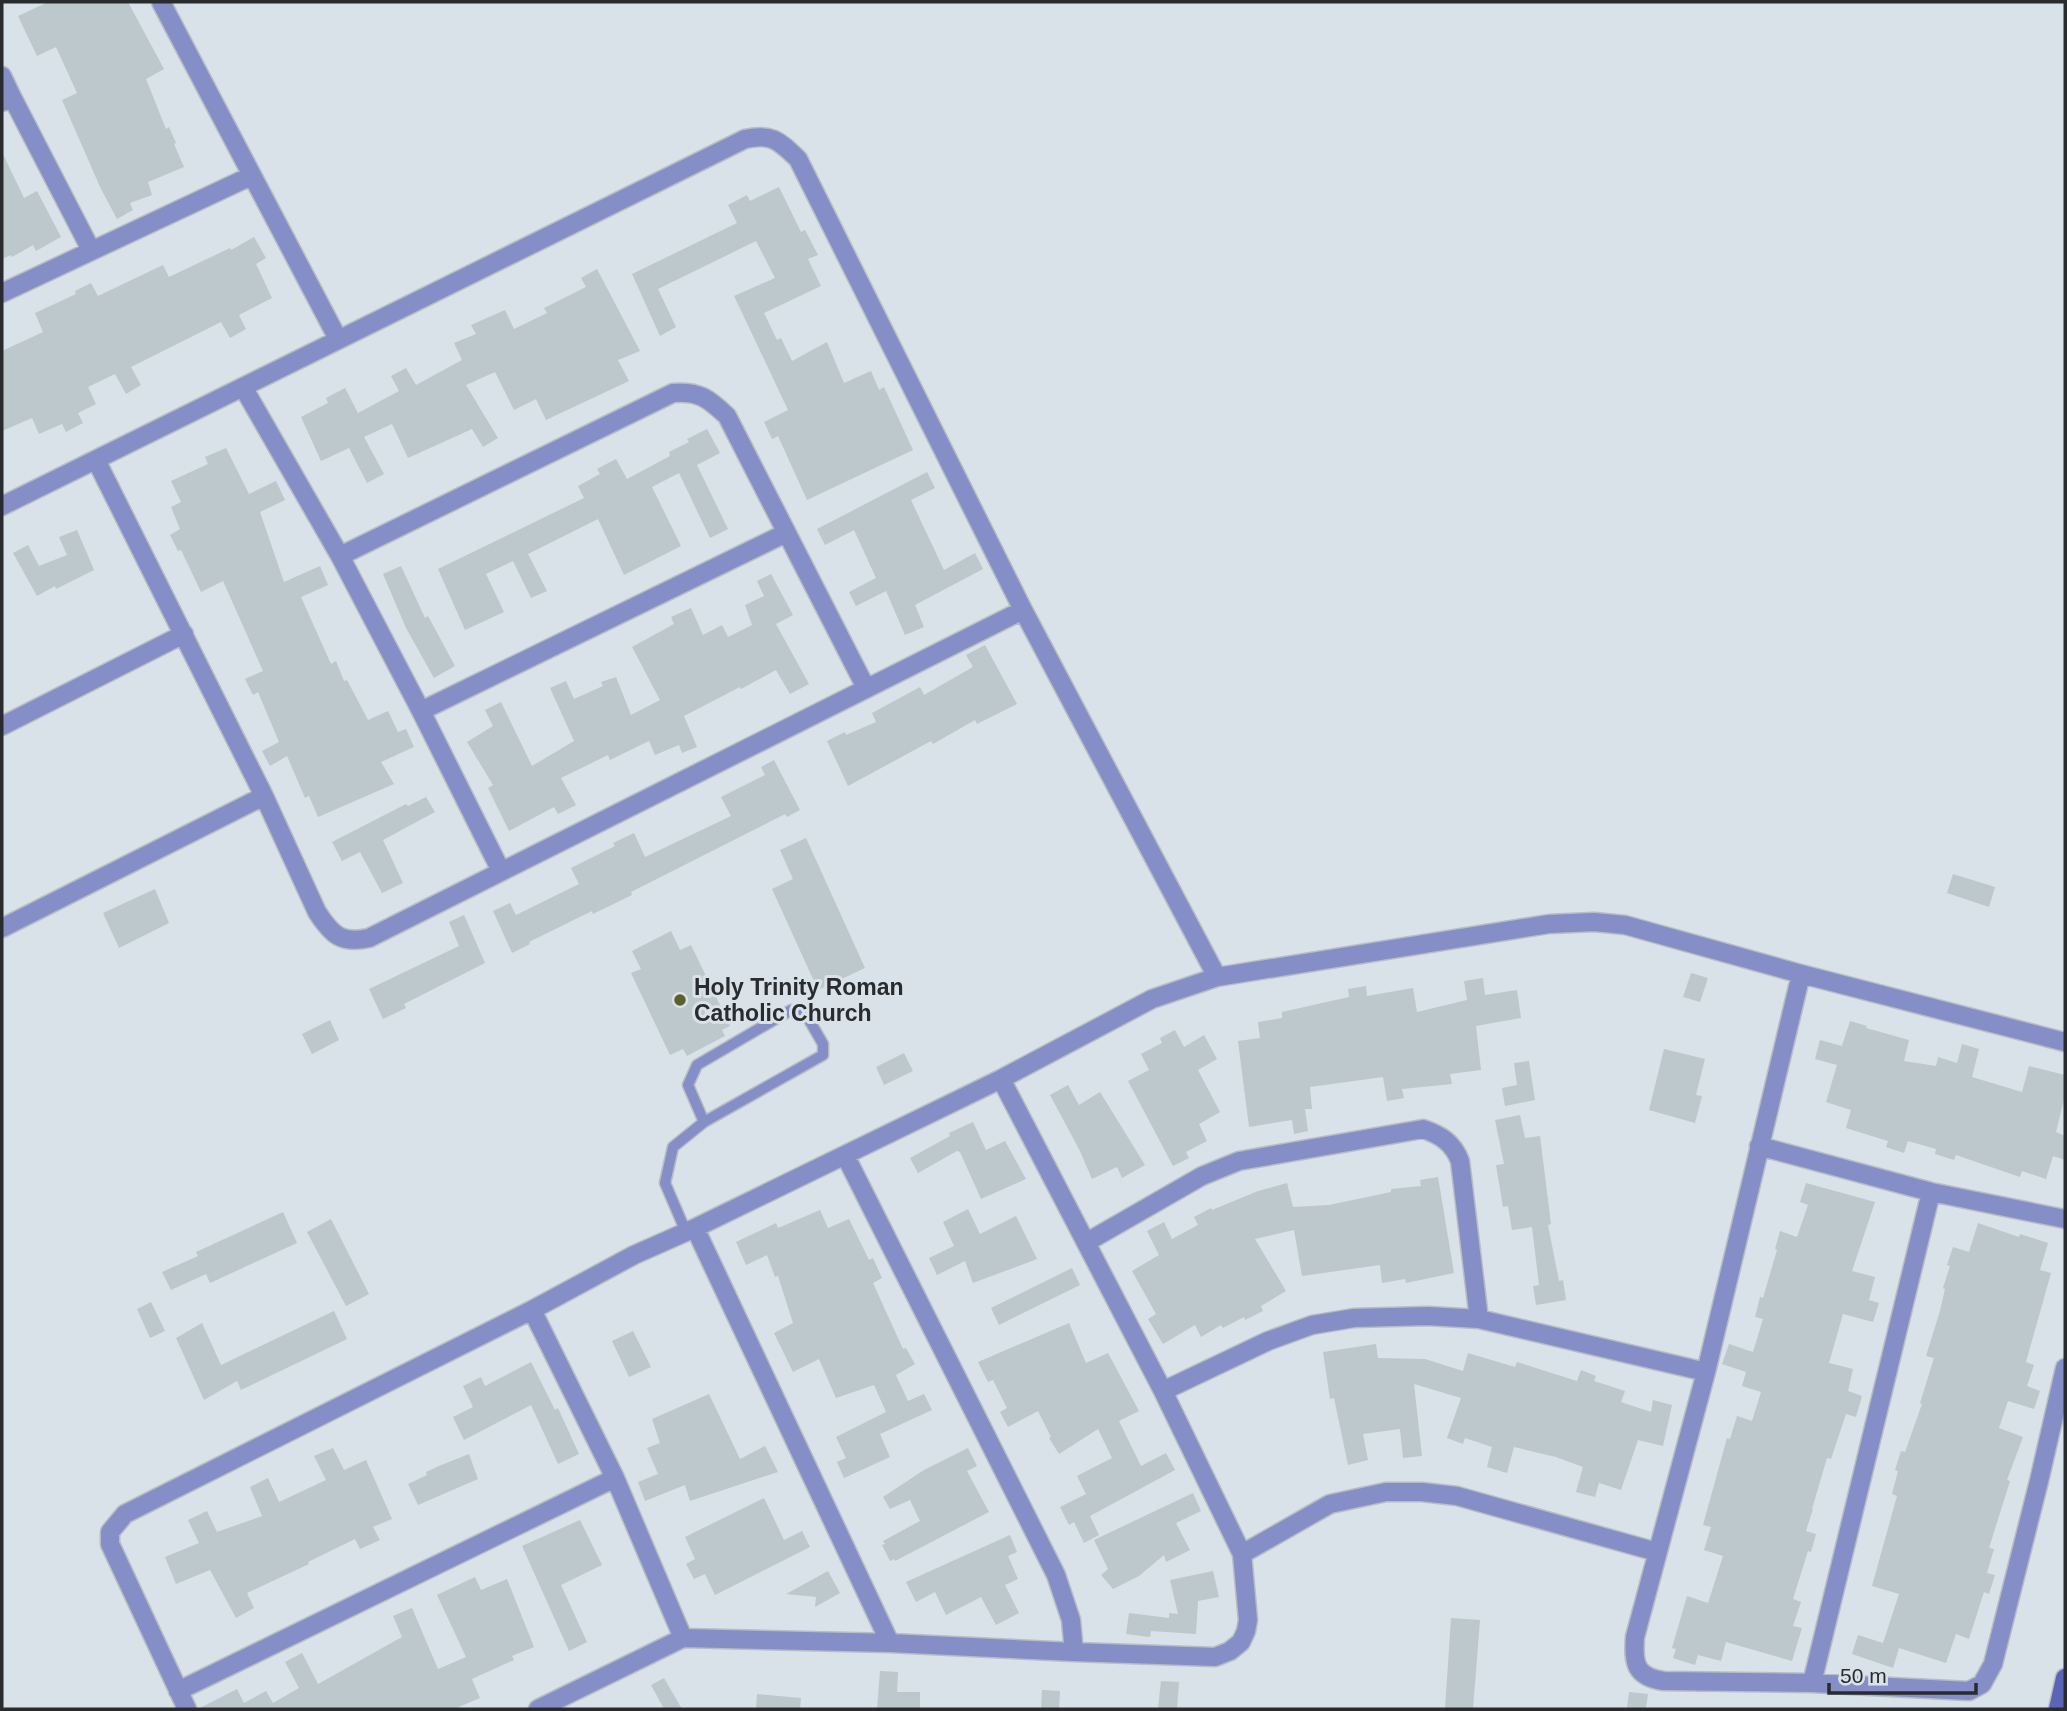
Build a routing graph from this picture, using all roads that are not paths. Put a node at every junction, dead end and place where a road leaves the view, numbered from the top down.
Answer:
1 (161, 2) edge
2 (2, 76) edge
3 (7, 100) edge
4 (251, 176) junction
5 (91, 250) junction
6 (2, 293) edge
7 (338, 339) junction
8 (243, 387) junction
9 (96, 460) junction
10 (2, 506) edge
11 (786, 533) junction
12 (340, 556) junction
13 (1023, 610) junction
14 (184, 634) junction
15 (866, 688) junction
16 (421, 711) junction
17 (2, 726) edge
18 (264, 796) junction
19 (501, 872) junction
20 (2, 928) edge
21 (1801, 974) junction
22 (1217, 977) junction
23 (2065, 1042) edge
24 (1001, 1079) junction
25 (704, 1122) junction
26 (1759, 1146) junction
27 (845, 1155) junction
28 (1931, 1192) junction
29 (2065, 1219) edge
30 (690, 1230) junction
31 (1087, 1242) junction
32 (531, 1310) junction
33 (1479, 1319) junction
34 (2065, 1368) edge
35 (1706, 1372) junction
36 (1163, 1391) junction
37 (615, 1478) junction
38 (1657, 1552) junction
39 (1242, 1554) junction
40 (683, 1638) junction
41 (890, 1643) junction
42 (1074, 1652) junction
43 (2065, 1678) edge
44 (1812, 1683) junction
45 (178, 1691) junction
46 (187, 1709) edge
47 (538, 1709) edge
48 (2058, 1709) edge

1 - 4 street
2 - 3 street
3 - 5 street
4 - 5 street
4 - 7 street
5 - 6 street
7 - 8 street
7 - 13 street
8 - 9 street
8 - 12 street
9 - 10 street
9 - 14 street
11 - 12 street
11 - 15 street
11 - 16 street
12 - 16 street
13 - 15 street
13 - 22 street
14 - 17 street
14 - 18 street
15 - 19 street
16 - 19 street
18 - 19 street
18 - 20 street
21 - 22 street
21 - 23 street
21 - 26 street
22 - 24 street
24 - 27 street
24 - 31 street
25 - 25 lane
25 - 30 lane
26 - 28 street
26 - 35 street
27 - 30 street
27 - 42 street
28 - 29 street
28 - 44 street
30 - 32 street
30 - 41 street
31 - 33 street
31 - 36 street
32 - 37 street
32 - 45 street
33 - 35 street
33 - 36 street
34 - 44 street
35 - 38 street
36 - 39 street
37 - 40 street
37 - 45 street
38 - 39 street
38 - 44 street
39 - 42 street
40 - 41 street
40 - 47 street
41 - 42 street
43 - 48 street
45 - 46 street

